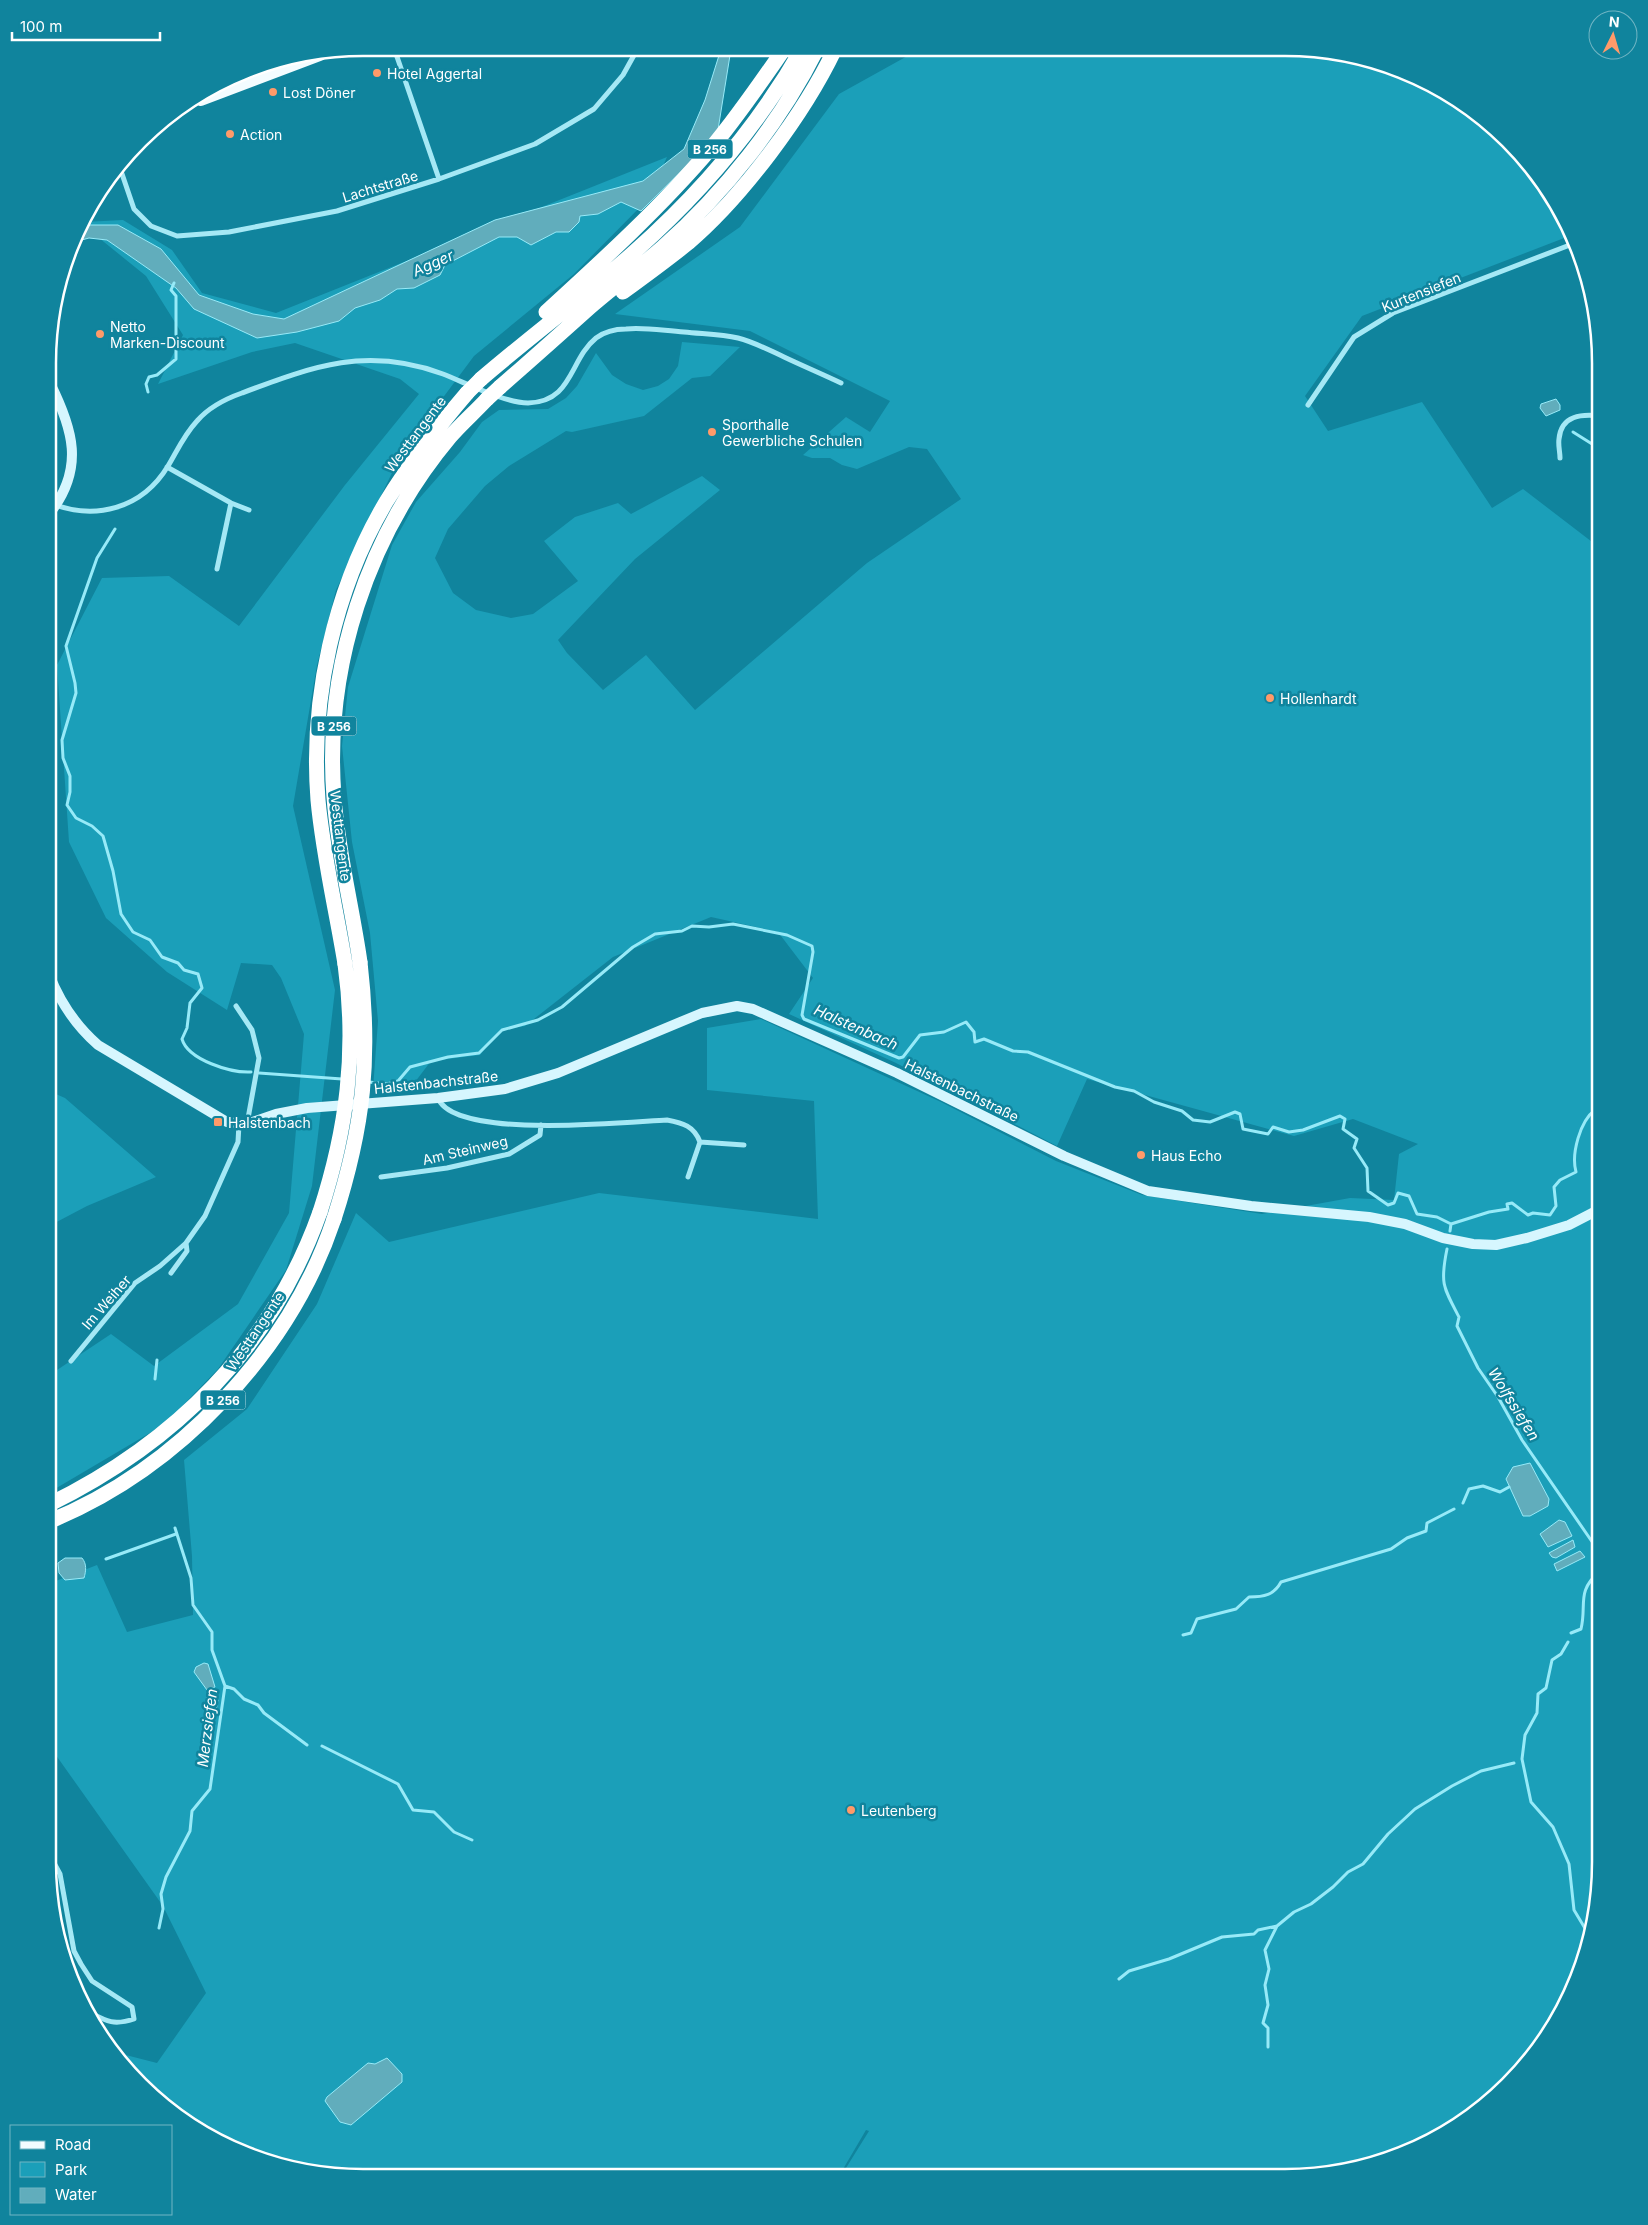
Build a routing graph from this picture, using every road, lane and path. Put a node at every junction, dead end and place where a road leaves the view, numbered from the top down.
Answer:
1 (397, 56) edge
2 (634, 56) edge
3 (779, 56) edge
4 (798, 56) edge
5 (813, 56) edge
6 (832, 56) edge
7 (299, 63) edge
8 (213, 95) edge
9 (122, 174) edge
10 (438, 179) junction
11 (1568, 246) edge
12 (590, 308) junction
13 (525, 342) junction
14 (841, 383) dead end
15 (56, 395) edge
16 (1308, 404) dead end
17 (1592, 415) edge
18 (1560, 458) dead end
19 (167, 468) junction
20 (56, 499) edge
21 (231, 503) junction
22 (56, 507) edge
23 (249, 510) dead end
24 (217, 569) dead end
25 (56, 993) edge
26 (236, 1006) dead end
27 (438, 1098) junction
28 (243, 1124) junction
29 (541, 1126) junction
30 (700, 1142) junction
31 (744, 1145) dead end
32 (381, 1177) dead end
33 (688, 1178) dead end
34 (1592, 1214) edge
35 (186, 1243) junction
36 (171, 1273) dead end
37 (71, 1362) dead end
38 (56, 1501) edge
39 (56, 1518) edge
40 (56, 1867) edge
41 (98, 2017) edge

1 - 10 street
2 - 10 street, Lachtstraße
3 - 13 highway, B 256
4 - 13 highway, Westtangente / B 256
5 - 12 highway, B 256
6 - 12 highway, B 256
7 - 8 main road
9 - 10 street, Lachtstraße
11 - 16 street, Kurtensiefen
12 - 39 highway, Westtangente / B 256, bridge
13 - 38 highway, Westtangente / B 256, bridge
14 - 19 street
15 - 20 street
17 - 18 street
19 - 21 street
19 - 22 street
21 - 23 street
21 - 24 street
25 - 28 street
26 - 28 street, Im Weiher
27 - 28 street, Halstenbachstraße
27 - 29 street, Am Steinweg
27 - 34 street, Halstenbachstraße
28 - 35 street, Im Weiher
29 - 30 street, Am Steinweg
29 - 32 street, Am Steinweg
30 - 31 street
30 - 33 street
35 - 36 street, Im Weiher
35 - 37 street, Im Weiher
40 - 41 street

